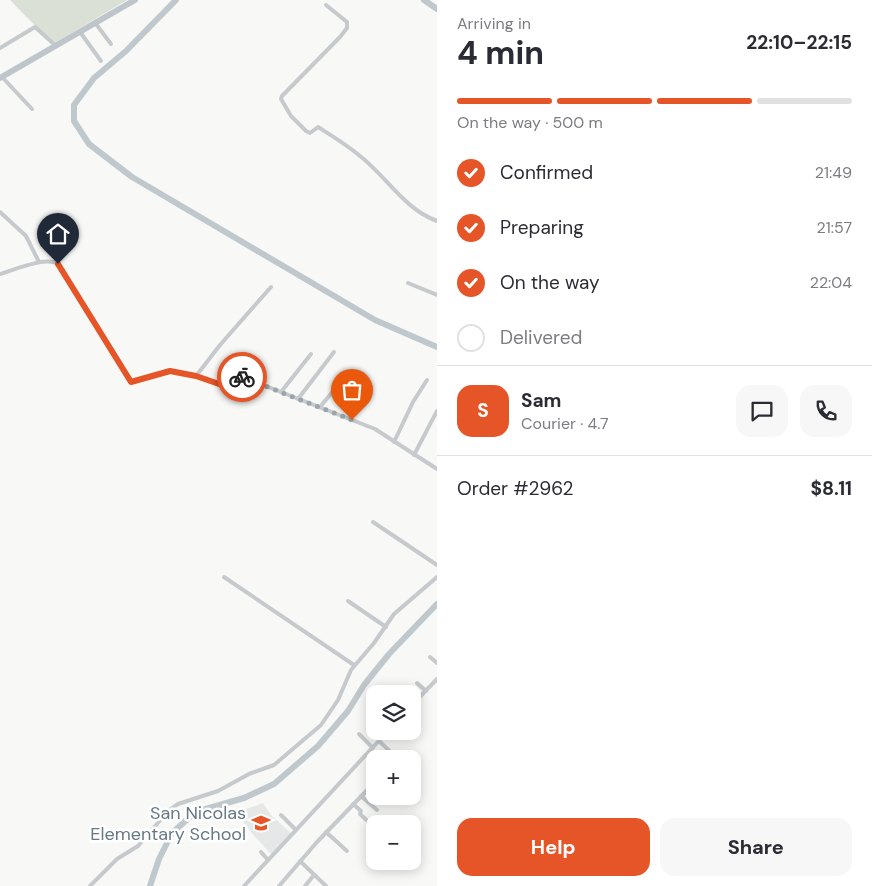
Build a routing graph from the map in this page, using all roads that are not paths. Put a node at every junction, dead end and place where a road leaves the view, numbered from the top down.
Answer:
1 (136, 0) edge
2 (326, 5) dead end
3 (96, 24) junction
4 (80, 32) junction
5 (111, 44) dead end
6 (56, 46) junction
7 (0, 48) edge
8 (101, 61) dead end
9 (1, 78) edge
10 (32, 109) dead end
11 (0, 212) edge
12 (437, 221) edge
13 (39, 262) junction
14 (0, 274) edge
15 (408, 283) dead end
16 (271, 287) dead end
17 (437, 295) edge
18 (334, 352) dead end
19 (311, 354) dead end
20 (196, 376) junction
21 (344, 378) dead end
22 (427, 380) dead end
23 (281, 392) junction
24 (298, 398) junction
25 (320, 407) junction
26 (437, 411) edge
27 (394, 442) junction
28 (414, 455) junction
29 (437, 469) edge
30 (373, 522) dead end
31 (437, 565) edge
32 (224, 576) dead end
33 (437, 577) edge
34 (348, 601) dead end
35 (386, 627) junction
36 (430, 657) dead end
37 (437, 663) edge
38 (354, 665) junction
39 (437, 679) edge
40 (417, 683) dead end
41 (426, 691) junction
42 (421, 696) edge
43 (359, 734) dead end
44 (379, 741) joint
45 (373, 748) junction
46 (387, 750) edge
47 (366, 791) edge
48 (361, 796) junction
49 (353, 804) junction
50 (377, 810) dead end
51 (281, 815) dead end
52 (366, 820) edge
53 (296, 830) junction
54 (326, 832) junction
55 (347, 851) dead end
56 (261, 852) dead end
57 (268, 860) junction
58 (300, 861) junction
59 (314, 875) junction
60 (90, 886) edge
61 (244, 886) edge
62 (279, 886) edge
63 (305, 886) edge
64 (326, 886) edge

1 - 3 main road
2 - 12 street
3 - 4 main road
3 - 5 street
4 - 6 main road
4 - 8 street
6 - 7 street
6 - 9 main road
9 - 10 street
11 - 13 street
13 - 14 street
13 - 20 street
15 - 17 street
16 - 20 street
18 - 24 street
19 - 23 street
20 - 23 street
21 - 25 street
22 - 27 street
23 - 24 street
24 - 25 street
25 - 27 street
26 - 28 street
27 - 28 street
28 - 29 street
30 - 31 street
32 - 38 street
33 - 35 street
34 - 35 street
35 - 38 street
36 - 37 street
38 - 60 street
39 - 41 street
40 - 41 street
41 - 42 street
43 - 45 street
44 - 45 street
44 - 46 street
45 - 53 street
47 - 48 street
48 - 49 street
48 - 50 street
49 - 52 street
49 - 54 street
51 - 53 street
53 - 57 street
54 - 55 street
54 - 58 street
56 - 57 street
57 - 61 street
58 - 59 street
58 - 62 street
59 - 63 street
59 - 64 street

